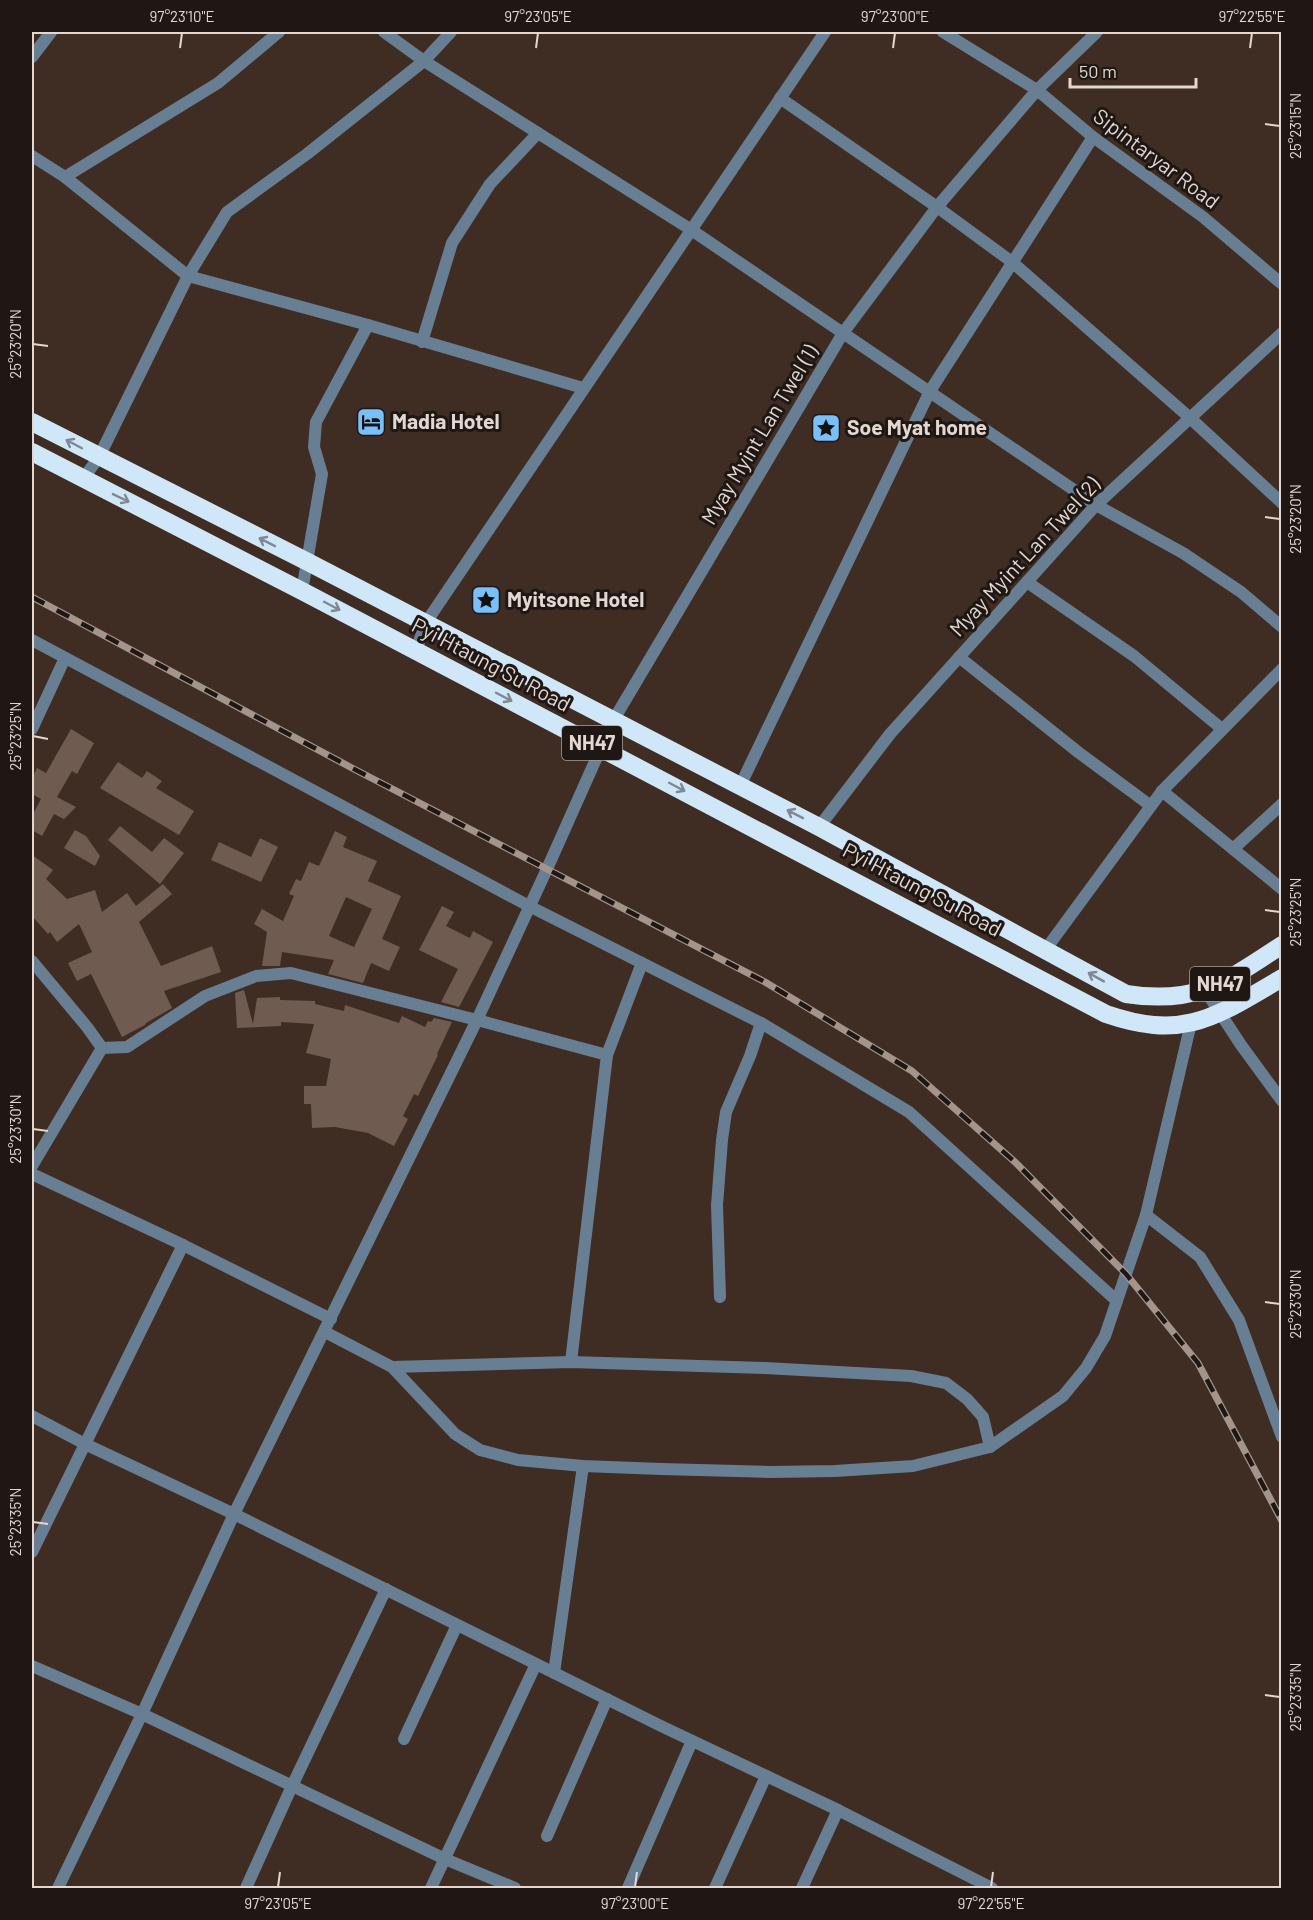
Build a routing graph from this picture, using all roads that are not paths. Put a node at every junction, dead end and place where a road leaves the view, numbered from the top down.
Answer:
1 (51, 32) edge
2 (279, 32) edge
3 (384, 32) edge
4 (452, 32) edge
5 (825, 32) edge
6 (943, 32) edge
7 (1097, 32) edge
8 (32, 57) edge
9 (424, 62) junction
10 (1037, 90) junction
11 (780, 98) junction
12 (538, 133) junction
13 (1093, 137) junction
14 (32, 156) edge
15 (65, 177) junction
16 (937, 207) junction
17 (690, 229) junction
18 (1012, 262) junction
19 (188, 276) junction
20 (1281, 284) edge
21 (368, 325) junction
22 (843, 333) junction
23 (1281, 333) edge
24 (422, 342) junction
25 (583, 388) junction
26 (930, 392) junction
27 (1189, 417) junction
28 (32, 422) edge
29 (32, 452) edge
30 (99, 458) junction
31 (83, 479) junction
32 (1281, 503) edge
33 (1096, 505) junction
34 (202, 509) junction
35 (192, 533) junction
36 (306, 561) junction
37 (1027, 582) junction
38 (302, 591) junction
39 (425, 624) junction
40 (1281, 627) edge
41 (32, 640) edge
42 (416, 651) junction
43 (959, 657) junction
44 (65, 658) junction
45 (1281, 669) edge
46 (613, 721) junction
47 (32, 729) edge
48 (1222, 729) junction
49 (601, 747) junction
50 (740, 786) junction
51 (1162, 791) junction
52 (1281, 804) edge
53 (1151, 806) junction
54 (819, 827) junction
55 (1233, 849) junction
56 (866, 852) junction
57 (849, 878) junction
58 (1281, 889) edge
59 (529, 906) junction
60 (1003, 926) junction
61 (1281, 945) edge
62 (986, 949) junction
63 (1046, 949) junction
64 (32, 961) edge
65 (642, 963) junction
66 (1281, 978) edge
67 (1205, 990) junction
68 (1222, 1013) junction
69 (477, 1020) junction
70 (761, 1023) junction
71 (1191, 1023) junction
72 (102, 1048) junction
73 (607, 1055) junction
74 (1281, 1101) edge
75 (32, 1166) edge
76 (32, 1174) edge
77 (1146, 1215) junction
78 (183, 1245) junction
79 (720, 1297) dead end
80 (1117, 1301) junction
81 (331, 1319) junction
82 (325, 1332) junction
83 (571, 1362) junction
84 (392, 1367) junction
85 (32, 1416) edge
86 (1281, 1437) edge
87 (85, 1444) junction
88 (990, 1447) junction
89 (583, 1466) junction
90 (234, 1514) junction
91 (32, 1552) edge
92 (386, 1589) junction
93 (457, 1625) junction
94 (536, 1664) junction
95 (32, 1666) edge
96 (554, 1673) junction
97 (607, 1699) junction
98 (142, 1714) junction
99 (404, 1739) dead end
100 (692, 1741) junction
101 (766, 1776) junction
102 (292, 1786) junction
103 (838, 1810) junction
104 (547, 1836) dead end
105 (445, 1859) junction
106 (58, 1888) edge
107 (246, 1888) edge
108 (431, 1888) edge
109 (516, 1888) edge
110 (627, 1888) edge
111 (715, 1888) edge
112 (802, 1888) edge
113 (992, 1888) edge

1 - 8 street
2 - 15 street
3 - 9 street
4 - 9 street
5 - 11 street
6 - 10 street, Sipintaryar Road
7 - 10 street, Myay Myint Lan Twel (1)
9 - 12 street
9 - 19 street
10 - 13 street, Sipintaryar Road
10 - 16 street, Myay Myint Lan Twel (1)
11 - 16 street
11 - 17 street
12 - 17 street
12 - 24 street
13 - 18 street
13 - 20 street, Sipintaryar Road
14 - 15 street
15 - 19 street
16 - 18 street
16 - 22 street, Myay Myint Lan Twel (1)
17 - 22 street
17 - 25 street
18 - 26 street
18 - 27 street
19 - 21 street
19 - 30 street
21 - 24 street
21 - 36 street
22 - 26 street
22 - 46 street, Myay Myint Lan Twel (1)
23 - 27 street, Myay Myint Lan Twel (2)
24 - 25 street
25 - 39 street
26 - 33 street
26 - 50 street
27 - 32 street
27 - 33 street, Myay Myint Lan Twel (2)
30 -> 28 highway, Pyi Htaung Su Road / NH47
29 - 31 highway, Pyi Htaung Su Road / NH47
30 - 31 street
30 - 34 highway, Pyi Htaung Su Road / NH47
31 -> 35 highway, Pyi Htaung Su Road / NH47
33 - 37 street, Myay Myint Lan Twel (2)
33 - 40 street
34 - 35 highway
36 -> 34 highway, Pyi Htaung Su Road / NH47
35 - 38 highway, Pyi Htaung Su Road / NH47
36 - 38 street
36 - 39 highway, Pyi Htaung Su Road / NH47
37 - 43 street, Myay Myint Lan Twel (2)
37 - 48 street
38 -> 42 highway, Pyi Htaung Su Road / NH47
39 - 42 street
39 - 46 highway, Pyi Htaung Su Road / NH47
41 - 44 street
42 -> 49 highway, Pyi Htaung Su Road / NH47
43 - 53 street
43 - 54 street, Myay Myint Lan Twel (2)
44 - 47 street
44 - 59 street
45 - 48 street
46 - 49 street, Myay Myint Lan Twel (1)
46 - 50 highway, Pyi Htaung Su Road / NH47
48 - 51 street
49 -> 57 highway, Pyi Htaung Su Road / NH47
49 - 59 street, Myay Myint Lan Twel (1)
54 -> 50 highway, Pyi Htaung Su Road / NH47
51 - 53 street
51 - 55 street
52 - 55 street
53 - 63 street
54 - 56 highway, Pyi Htaung Su Road / NH47
55 - 58 street
56 - 57 highway
56 - 60 highway, Pyi Htaung Su Road / NH47
57 - 62 highway, Pyi Htaung Su Road / NH47
59 - 65 street
59 - 69 street, Myay Myint Lan Twel (1)
60 - 62 highway
60 - 63 highway, Pyi Htaung Su Road / NH47
61 - 67 highway, NH47
62 - 71 highway, Pyi Htaung Su Road / NH47
67 -> 63 highway, Pyi Htaung Su Road / NH47
64 - 72 street
65 - 70 street
65 - 73 street
66 - 68 highway, NH47
67 - 68 street
68 - 71 highway, NH47
68 - 74 street
69 - 72 street
69 - 73 street
69 - 81 street, Myay Myint Lan Twel (1)
70 - 79 street
70 - 80 street
71 - 77 street
72 - 75 street
73 - 83 street
76 - 78 street
77 - 80 street
77 - 86 street
78 - 81 street
78 - 87 street
80 - 88 street
81 - 82 street, Myay Myint Lan Twel (1)
82 - 84 street
82 - 90 street, Myay Myint Lan Twel (1)
83 - 84 street
83 - 88 street
84 - 89 street
85 - 87 street
87 - 90 street
87 - 91 street
88 - 89 street
89 - 96 street
90 - 92 street
90 - 98 street, Myay Myint Lan Twel (1)
92 - 93 street
92 - 102 street
93 - 94 street
93 - 99 street
94 - 96 street
94 - 105 street
95 - 98 street
96 - 97 street
97 - 100 street
97 - 104 street
98 - 102 street
98 - 106 street, Myay Myint Lan Twel (1)
100 - 101 street
100 - 110 street
101 - 103 street
101 - 111 street
102 - 105 street
102 - 107 street
103 - 112 street
103 - 113 street
105 - 108 street
105 - 109 street

